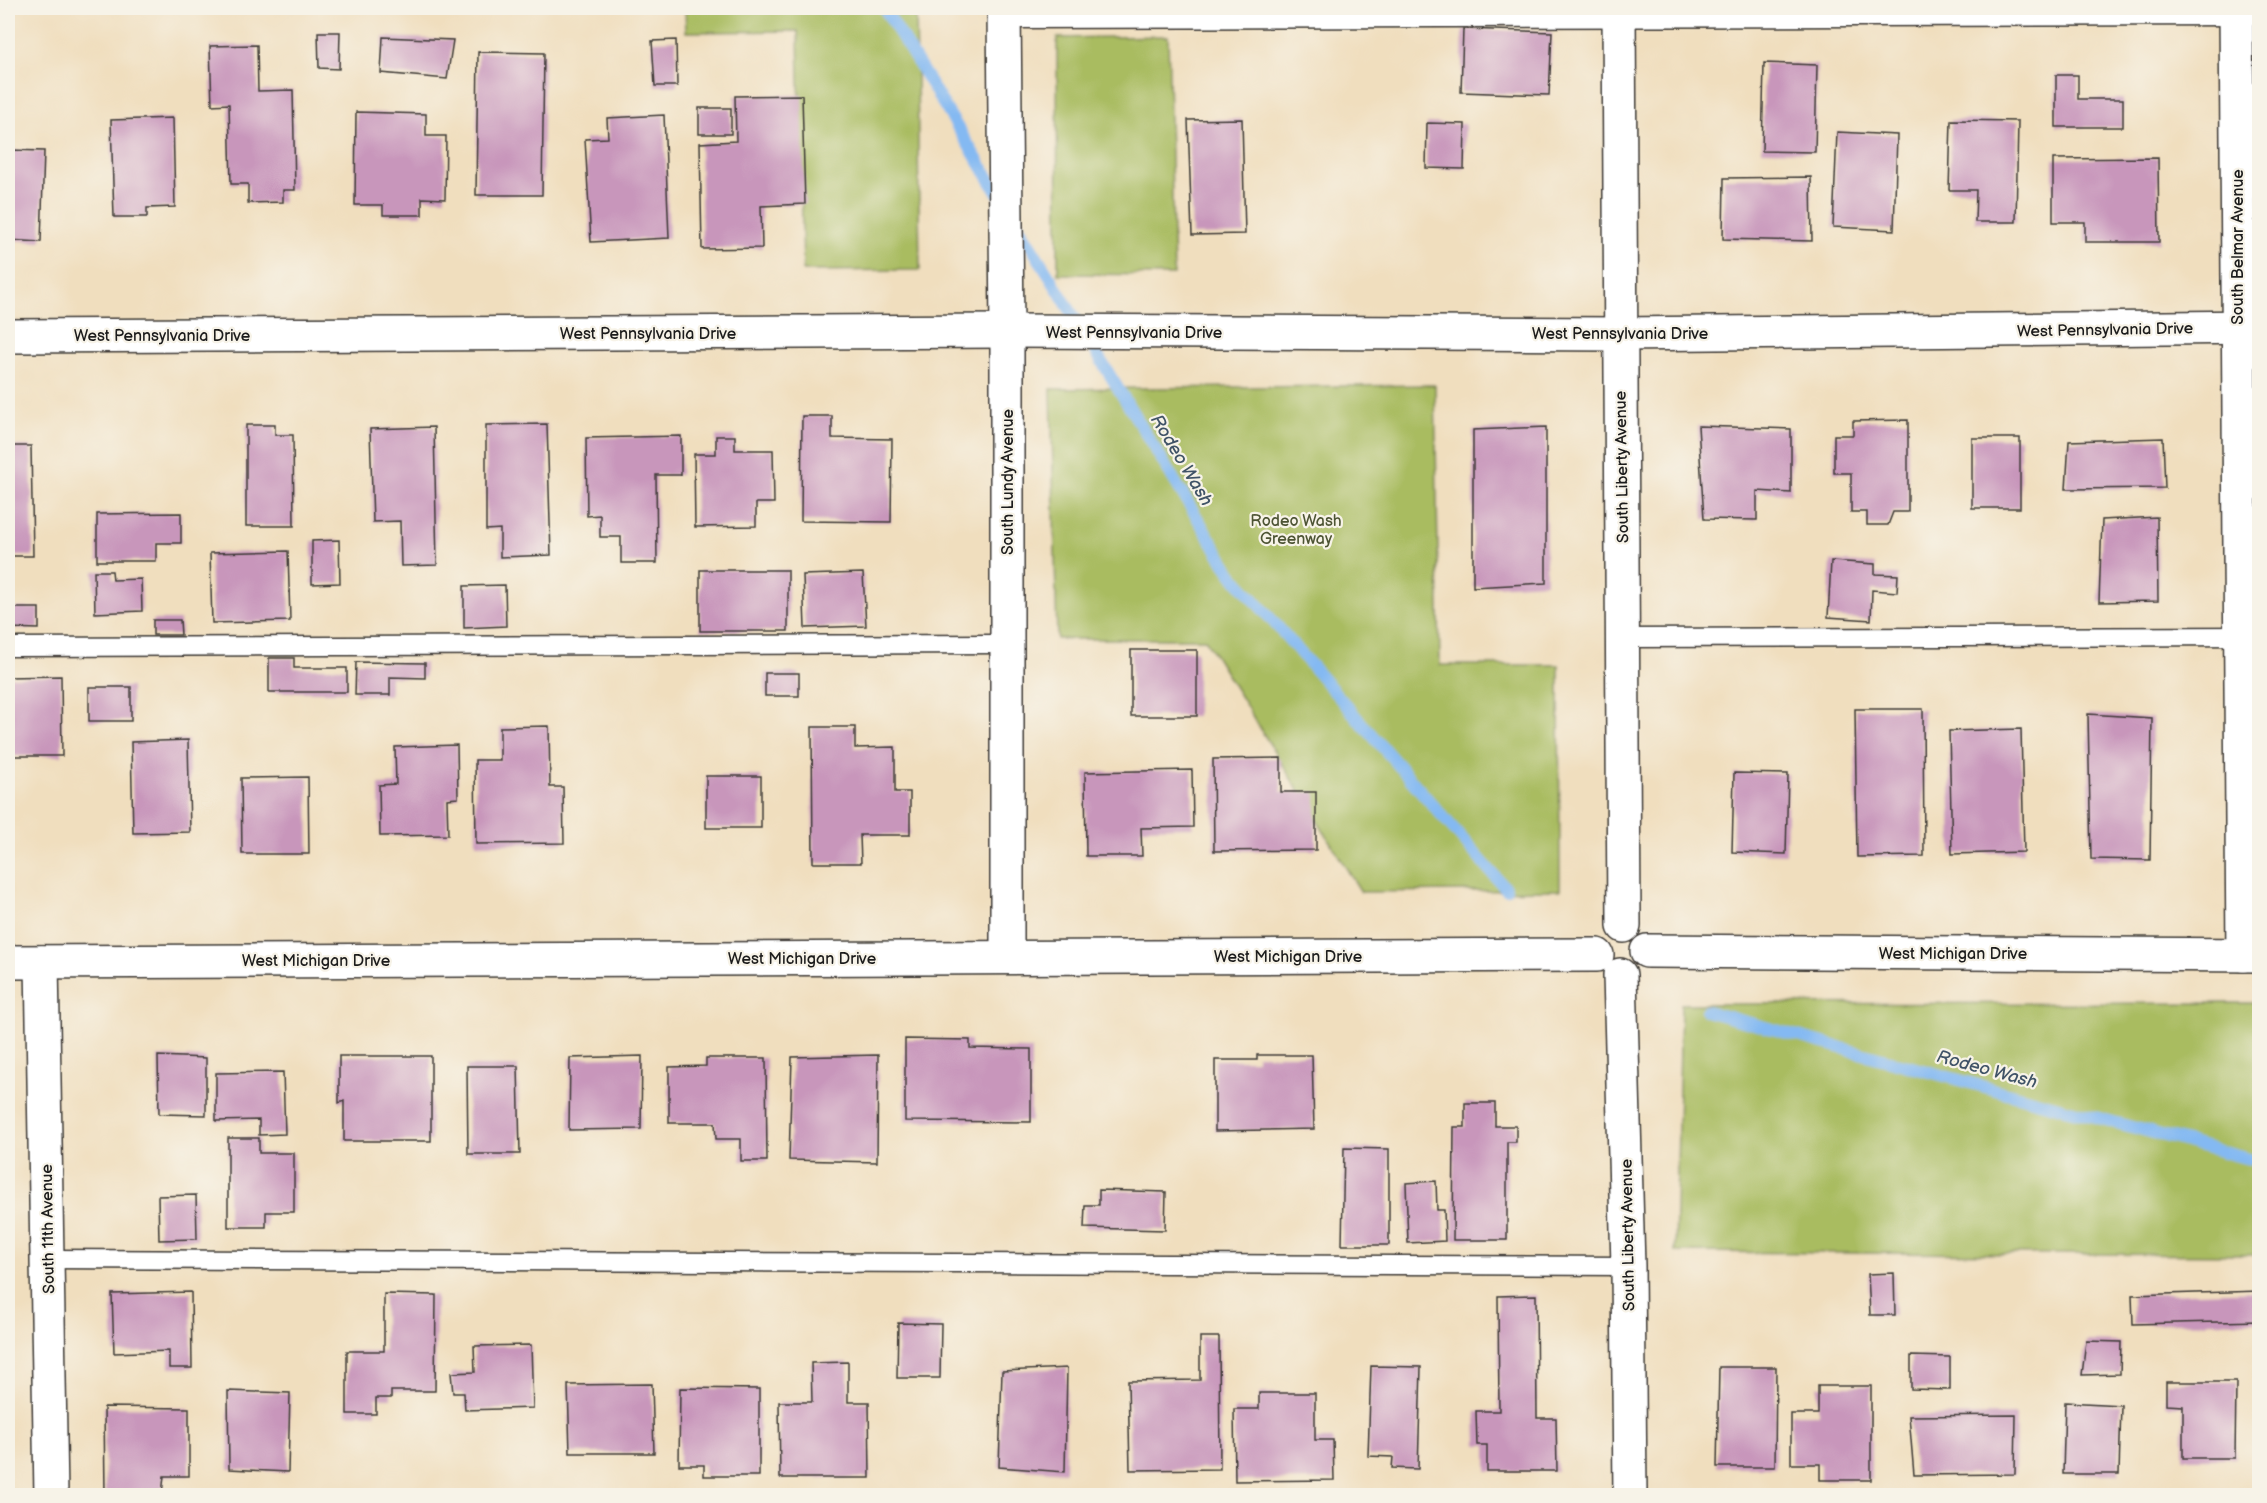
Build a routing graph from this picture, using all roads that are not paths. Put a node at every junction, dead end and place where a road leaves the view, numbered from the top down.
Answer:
1 (1004, 13) edge
2 (1618, 13) edge
3 (2244, 13) edge
4 (2248, 327) edge
5 (1007, 331) junction
6 (1620, 334) junction
7 (8, 336) edge
8 (2250, 636) edge
9 (1623, 638) junction
10 (1007, 644) junction
11 (8, 647) edge
12 (1624, 926) junction
13 (1647, 951) junction
14 (2251, 955) edge
15 (1007, 957) junction
16 (8, 962) edge
17 (42, 962) junction
18 (1609, 965) junction
19 (48, 1259) junction
20 (1628, 1266) junction
21 (51, 1496) edge
22 (1630, 1496) edge

1 - 2 lane
1 - 5 street, South Lundy Avenue
2 - 3 lane
2 - 6 street, South Liberty Avenue
3 - 4 street, South Belmar Avenue
4 - 6 street, West Pennsylvania Drive
4 - 8 street, South Belmar Avenue
5 - 6 street, West Pennsylvania Drive
5 - 7 street, West Pennsylvania Drive
5 - 10 street, South Lundy Avenue
6 - 9 street, South Liberty Avenue
8 - 9 lane
8 - 14 street, South Belmar Avenue
9 - 12 street, South Liberty Avenue
10 - 11 lane
10 - 15 street, South Lundy Avenue
12 - 13 street
12 - 18 street
13 - 14 street, West Michigan Drive
13 - 18 street
15 - 17 street, West Michigan Drive
15 - 18 street, West Michigan Drive
16 - 17 street, West Michigan Drive
17 - 19 street, South 11th Avenue
18 - 20 street, South Liberty Avenue
19 - 20 lane
19 - 21 street, South 11th Avenue
20 - 22 street, South Liberty Avenue

